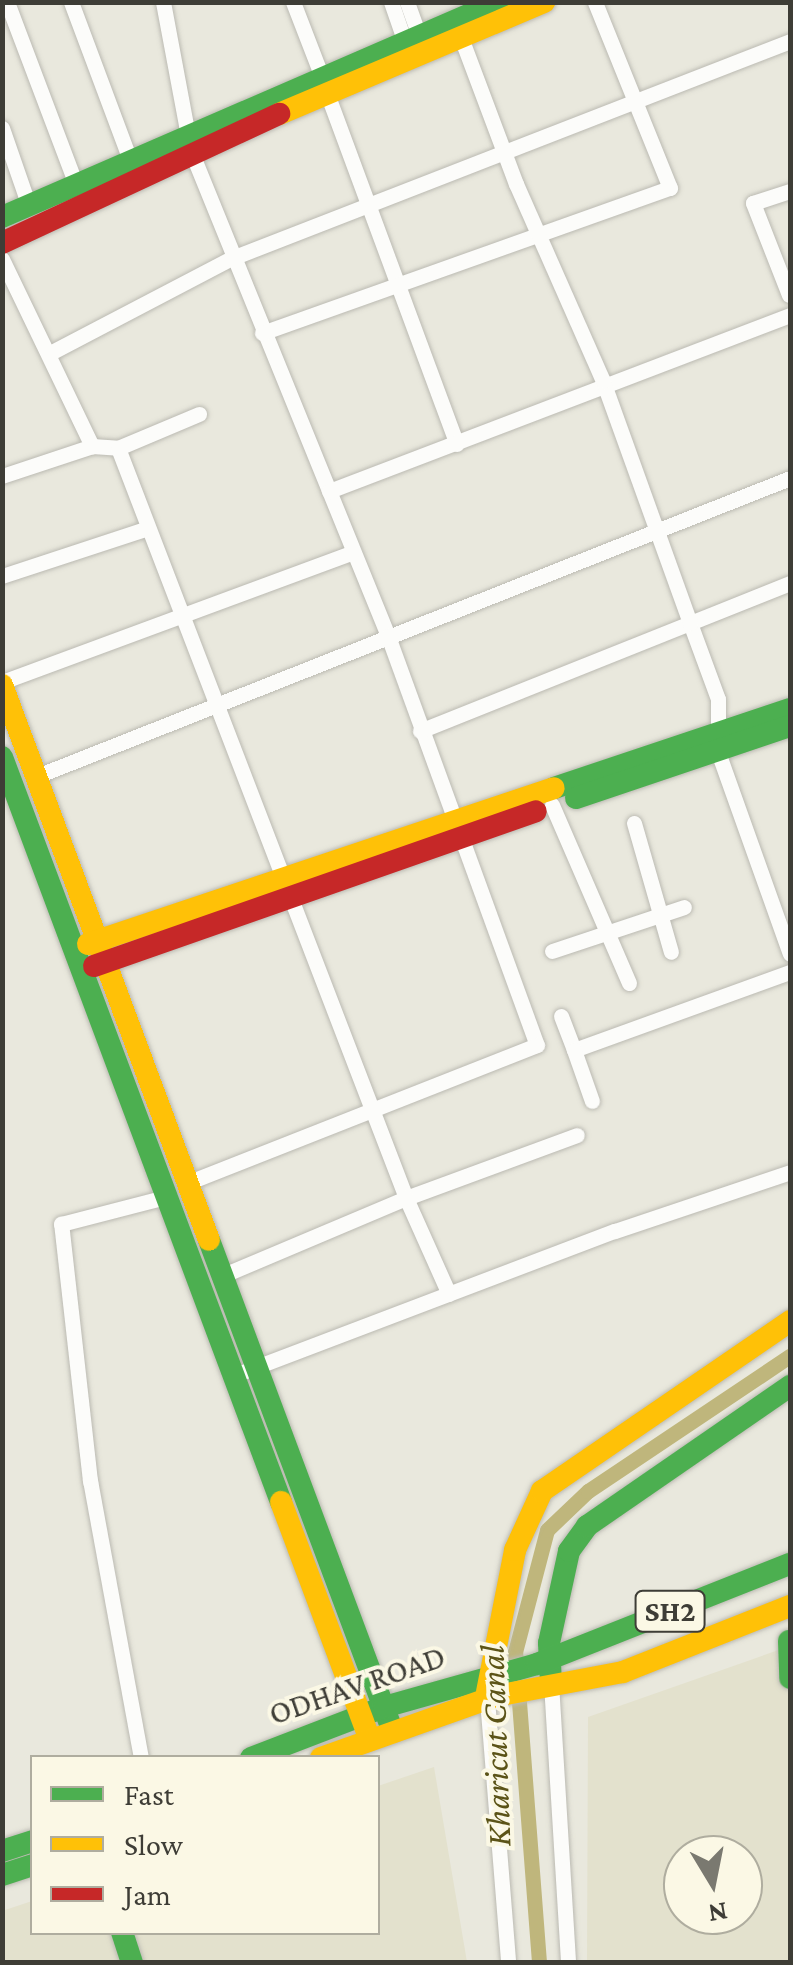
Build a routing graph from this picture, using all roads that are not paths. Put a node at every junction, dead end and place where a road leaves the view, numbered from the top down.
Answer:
1 (7, 2) edge
2 (70, 2) edge
3 (164, 2) edge
4 (293, 2) edge
5 (391, 2) edge
6 (407, 2) edge
7 (544, 2) edge
8 (596, 2) edge
9 (492, 4) edge
10 (461, 38) junction
11 (790, 41) edge
12 (415, 47) junction
13 (325, 86) junction
14 (637, 99) junction
15 (2, 128) edge
16 (190, 142) junction
17 (503, 149) junction
18 (130, 160) junction
19 (76, 185) junction
20 (790, 191) edge
21 (369, 202) junction
22 (29, 206) junction
23 (2, 217) edge
24 (540, 233) junction
25 (2, 243) edge
26 (232, 258) junction
27 (2, 259) edge
28 (402, 282) junction
29 (788, 295) edge
30 (790, 315) edge
31 (262, 333) junction
32 (52, 352) junction
33 (603, 381) junction
34 (198, 414) dead end
35 (458, 444) junction
36 (92, 446) junction
37 (118, 448) junction
38 (2, 476) edge
39 (790, 478) edge
40 (329, 490) junction
41 (145, 529) junction
42 (658, 529) junction
43 (351, 553) junction
44 (2, 576) edge
45 (790, 584) edge
46 (178, 617) junction
47 (690, 622) junction
48 (388, 636) junction
49 (2, 684) edge
50 (215, 705) junction
51 (790, 709) edge
52 (790, 726) edge
53 (420, 731) junction
54 (717, 743) junction
55 (2, 756) edge
56 (37, 776) junction
57 (552, 805) junction
58 (634, 824) dead end
59 (455, 830) junction
60 (288, 887) junction
61 (684, 907) dead end
62 (660, 914) junction
63 (606, 932) junction
64 (75, 948) junction
65 (104, 950) junction
66 (552, 951) dead end
67 (671, 952) dead end
68 (790, 954) edge
69 (84, 970) junction
70 (790, 972) edge
71 (628, 982) dead end
72 (561, 1016) dead end
73 (574, 1050) junction
74 (592, 1101) dead end
75 (372, 1112) junction
76 (578, 1135) dead end
77 (790, 1172) edge
78 (192, 1181) junction
79 (169, 1196) junction
80 (406, 1198) junction
81 (226, 1274) junction
82 (449, 1294) junction
83 (790, 1321) edge
84 (259, 1365) junction
85 (235, 1375) junction
86 (790, 1386) edge
87 (790, 1564) edge
88 (785, 1608) edge
89 (790, 1642) edge
90 (543, 1673) junction
91 (790, 1678) edge
92 (490, 1690) junction
93 (384, 1707) junction
94 (360, 1716) junction
95 (393, 1732) junction
96 (370, 1740) junction
97 (140, 1755) edge
98 (259, 1755) edge
99 (330, 1755) edge
100 (30, 1842) edge
101 (2, 1851) edge
102 (30, 1865) edge
103 (2, 1875) edge
104 (123, 1935) edge
105 (136, 1935) edge
106 (132, 1962) edge
107 (145, 1962) edge
108 (508, 1962) edge
109 (568, 1962) edge

1 - 19 street
2 - 18 street
3 - 16 street
4 - 13 street
5 - 12 street
6 - 12 street
7 - 10 street
8 - 14 street
9 - 12 street
10 - 12 street
10 - 17 street
11 - 14 street
12 - 13 street
13 - 16 street
13 - 21 street
14 - 17 street
14 - 24 street
15 - 22 street
16 - 18 street
16 - 25 street
16 - 26 street
17 - 21 street
17 - 24 street
18 - 19 street
19 - 22 street
20 - 29 street
21 - 26 street
21 - 28 street
22 - 23 street
24 - 28 street
24 - 33 street
26 - 31 street
26 - 32 street
27 - 32 street
28 - 31 street
28 - 35 street
30 - 33 street
31 - 40 street
32 - 36 street
33 - 35 street
33 - 42 street
34 - 37 street
35 - 40 street
36 - 37 street
36 - 38 street
37 - 41 street
39 - 42 street
40 - 43 street
41 - 44 street
41 - 46 street
42 - 47 street
42 - 48 street
43 - 46 street
43 - 48 street
45 - 47 street
46 - 49 street
46 - 50 street
47 - 53 street
47 - 54 street
48 - 50 street
48 - 53 street
49 - 56 street
50 - 56 street
50 - 60 street
51 - 54 street
52 - 54 street
53 - 59 street
54 - 57 street
54 - 59 street
54 - 68 street
55 - 64 street
56 - 65 street
57 - 59 street
57 - 63 street
58 - 62 street
59 - 60 street
59 - 75 street
60 - 65 street
60 - 75 street
61 - 62 street
62 - 63 street
62 - 67 street
63 - 66 street
63 - 71 street
64 - 65 street
64 - 69 street
65 - 69 street
65 - 78 street
69 - 79 street
70 - 73 street
72 - 73 street
73 - 74 street
75 - 78 street
75 - 80 street
76 - 80 street
77 - 82 street
78 - 81 street
79 - 85 street
79 - 97 street
80 - 81 street
80 - 82 street
81 - 84 street
82 - 84 street
83 - 92 street
84 - 85 street
84 - 93 street
85 - 94 street
86 - 90 street
87 - 90 street, SH2
88 - 89 street
88 - 90 street, SH2
89 - 91 street
90 - 92 street, SH2
90 - 109 street
92 - 93 street, ODHAV ROAD / SH2
92 - 95 street, ODHAV ROAD / SH2
92 - 108 street
93 - 94 street, ODHAV ROAD / SH2
93 - 95 street
94 - 96 street
94 - 98 street, ODHAV ROAD / SH2
95 - 96 street, ODHAV ROAD / SH2
96 - 99 street, ODHAV ROAD / SH2
100 - 101 street
102 - 103 street
104 - 106 street
105 - 107 street

